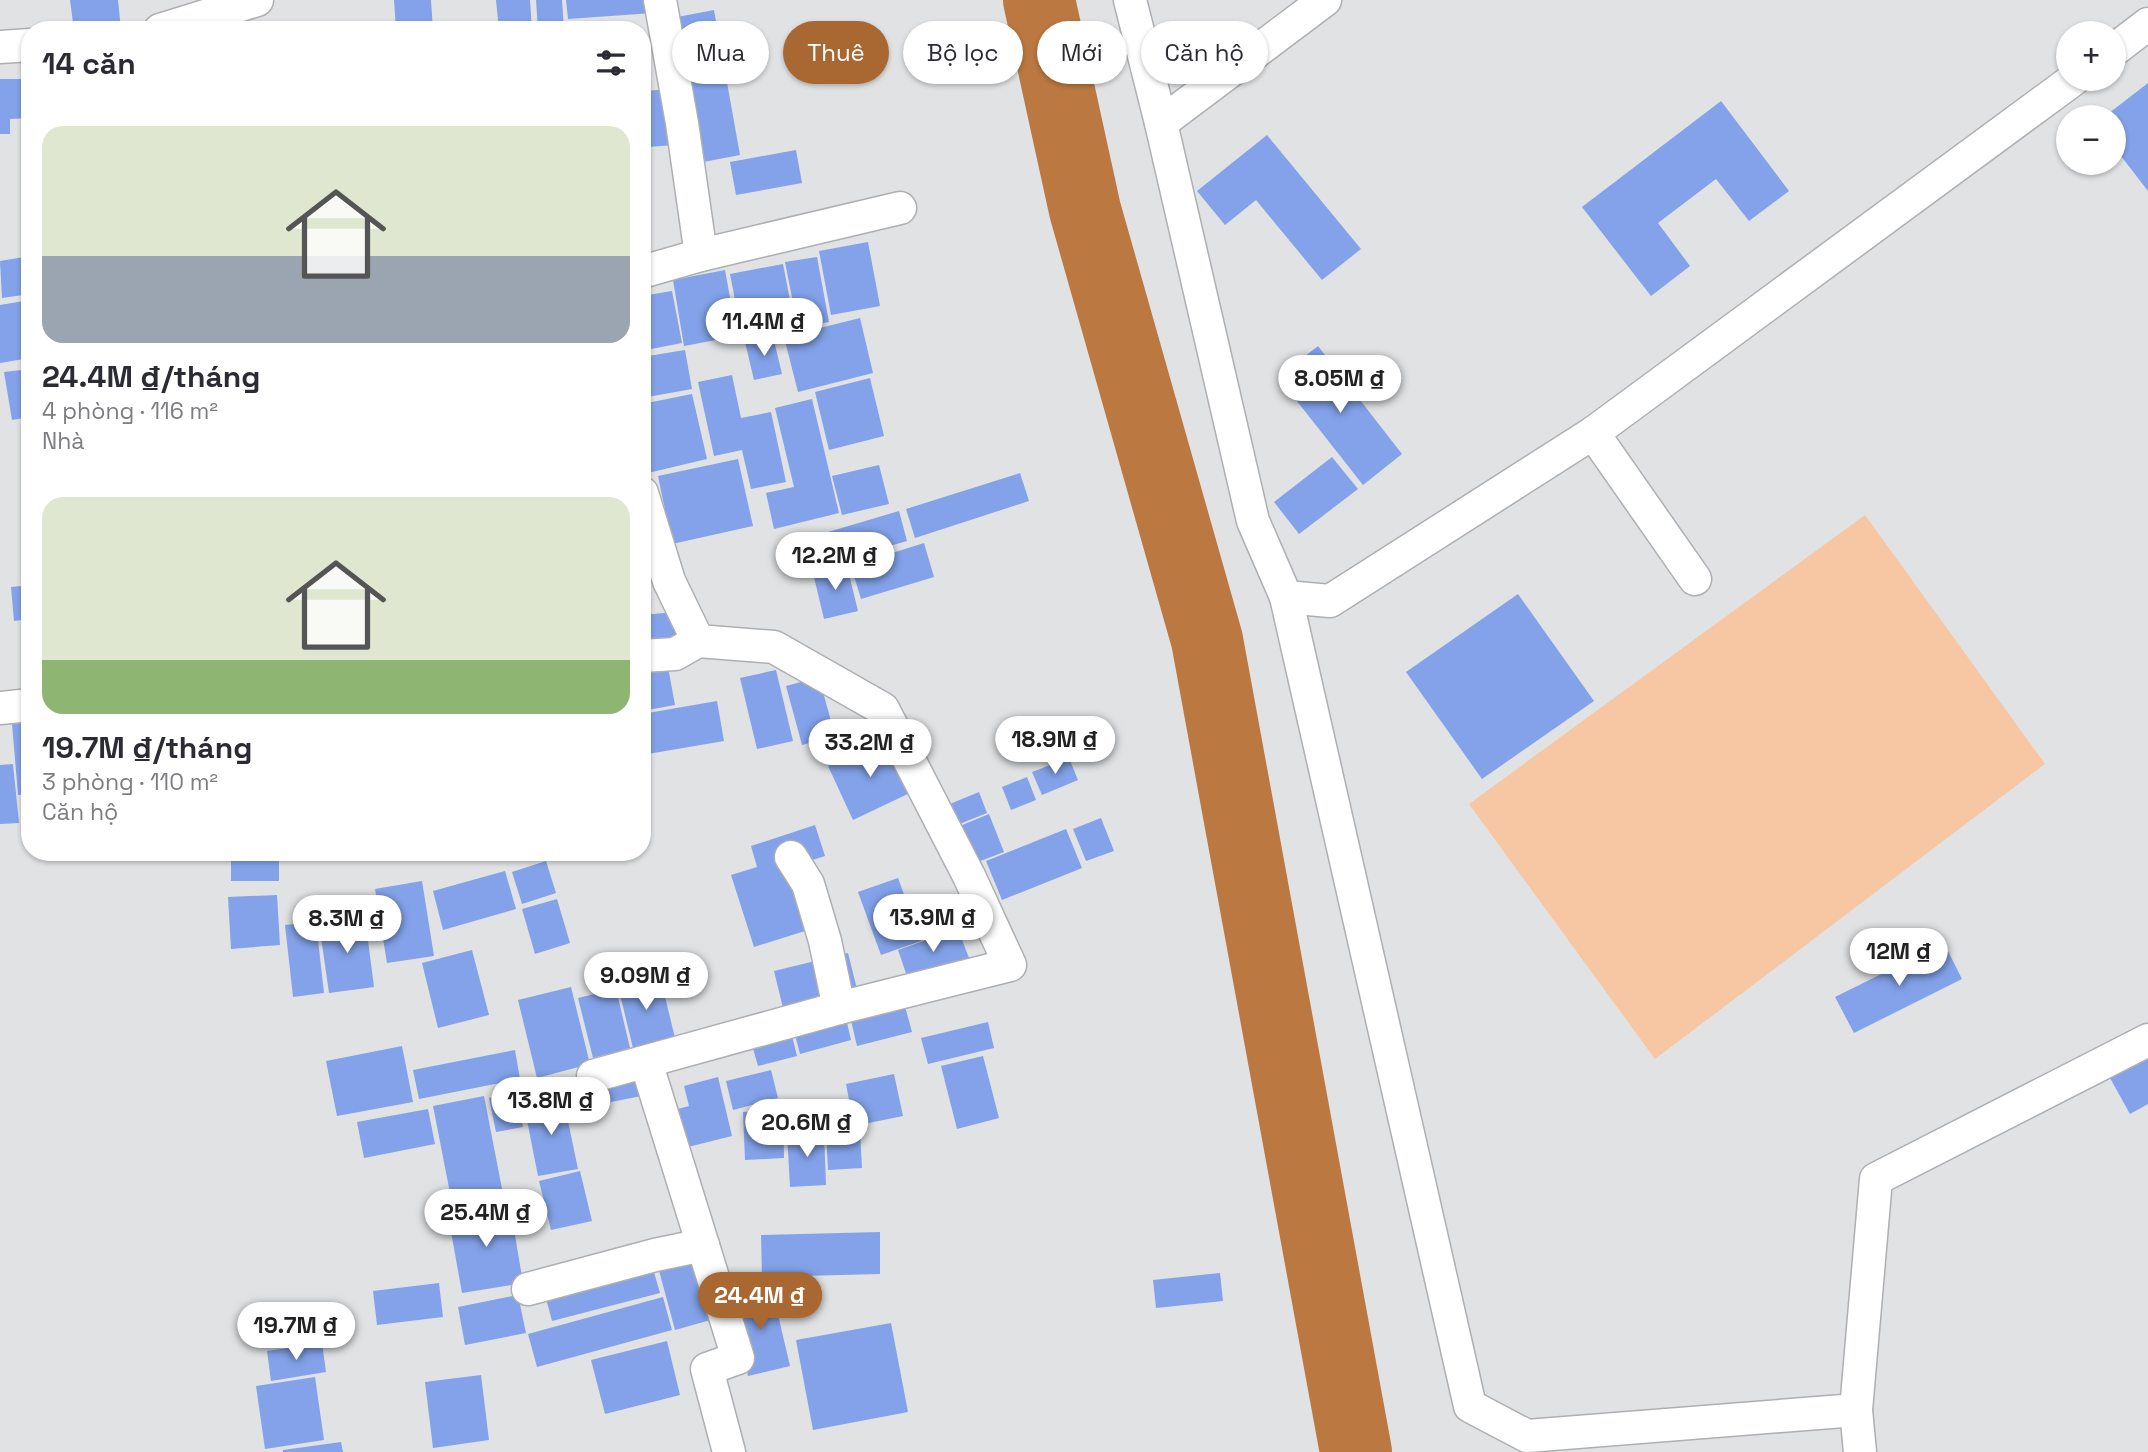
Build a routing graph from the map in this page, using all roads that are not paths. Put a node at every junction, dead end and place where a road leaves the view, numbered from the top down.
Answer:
1 (257, 0) edge
2 (660, 0) edge
3 (1130, 0) edge
4 (1325, 0) edge
5 (189, 21) edge
6 (2148, 24) edge
7 (2126, 41) edge
8 (2058, 91) edge
9 (1161, 123) junction
10 (900, 208) dead end
11 (701, 256) junction
12 (651, 270) edge
13 (1593, 433) junction
14 (651, 522) edge
15 (1695, 579) dead end
16 (1286, 597) junction
17 (698, 641) junction
18 (651, 655) edge
19 (21, 706) edge
20 (0, 708) edge
21 (791, 857) dead end
22 (839, 1007) junction
23 (2148, 1040) edge
24 (646, 1062) junction
25 (593, 1076) dead end
26 (703, 1245) junction
27 (528, 1289) dead end
28 (1856, 1410) junction
29 (729, 1452) edge
30 (1860, 1452) edge

1 - 5 street
2 - 11 street
3 - 9 street
4 - 9 street
6 - 7 street
8 - 13 street
9 - 16 street
10 - 11 street
11 - 12 street
13 - 15 street
13 - 16 street
14 - 17 street
16 - 28 street
17 - 18 street
17 - 22 street
19 - 20 street
21 - 22 street
22 - 24 street
23 - 28 street
24 - 25 street
24 - 26 street
26 - 27 street
26 - 29 street
28 - 30 street

